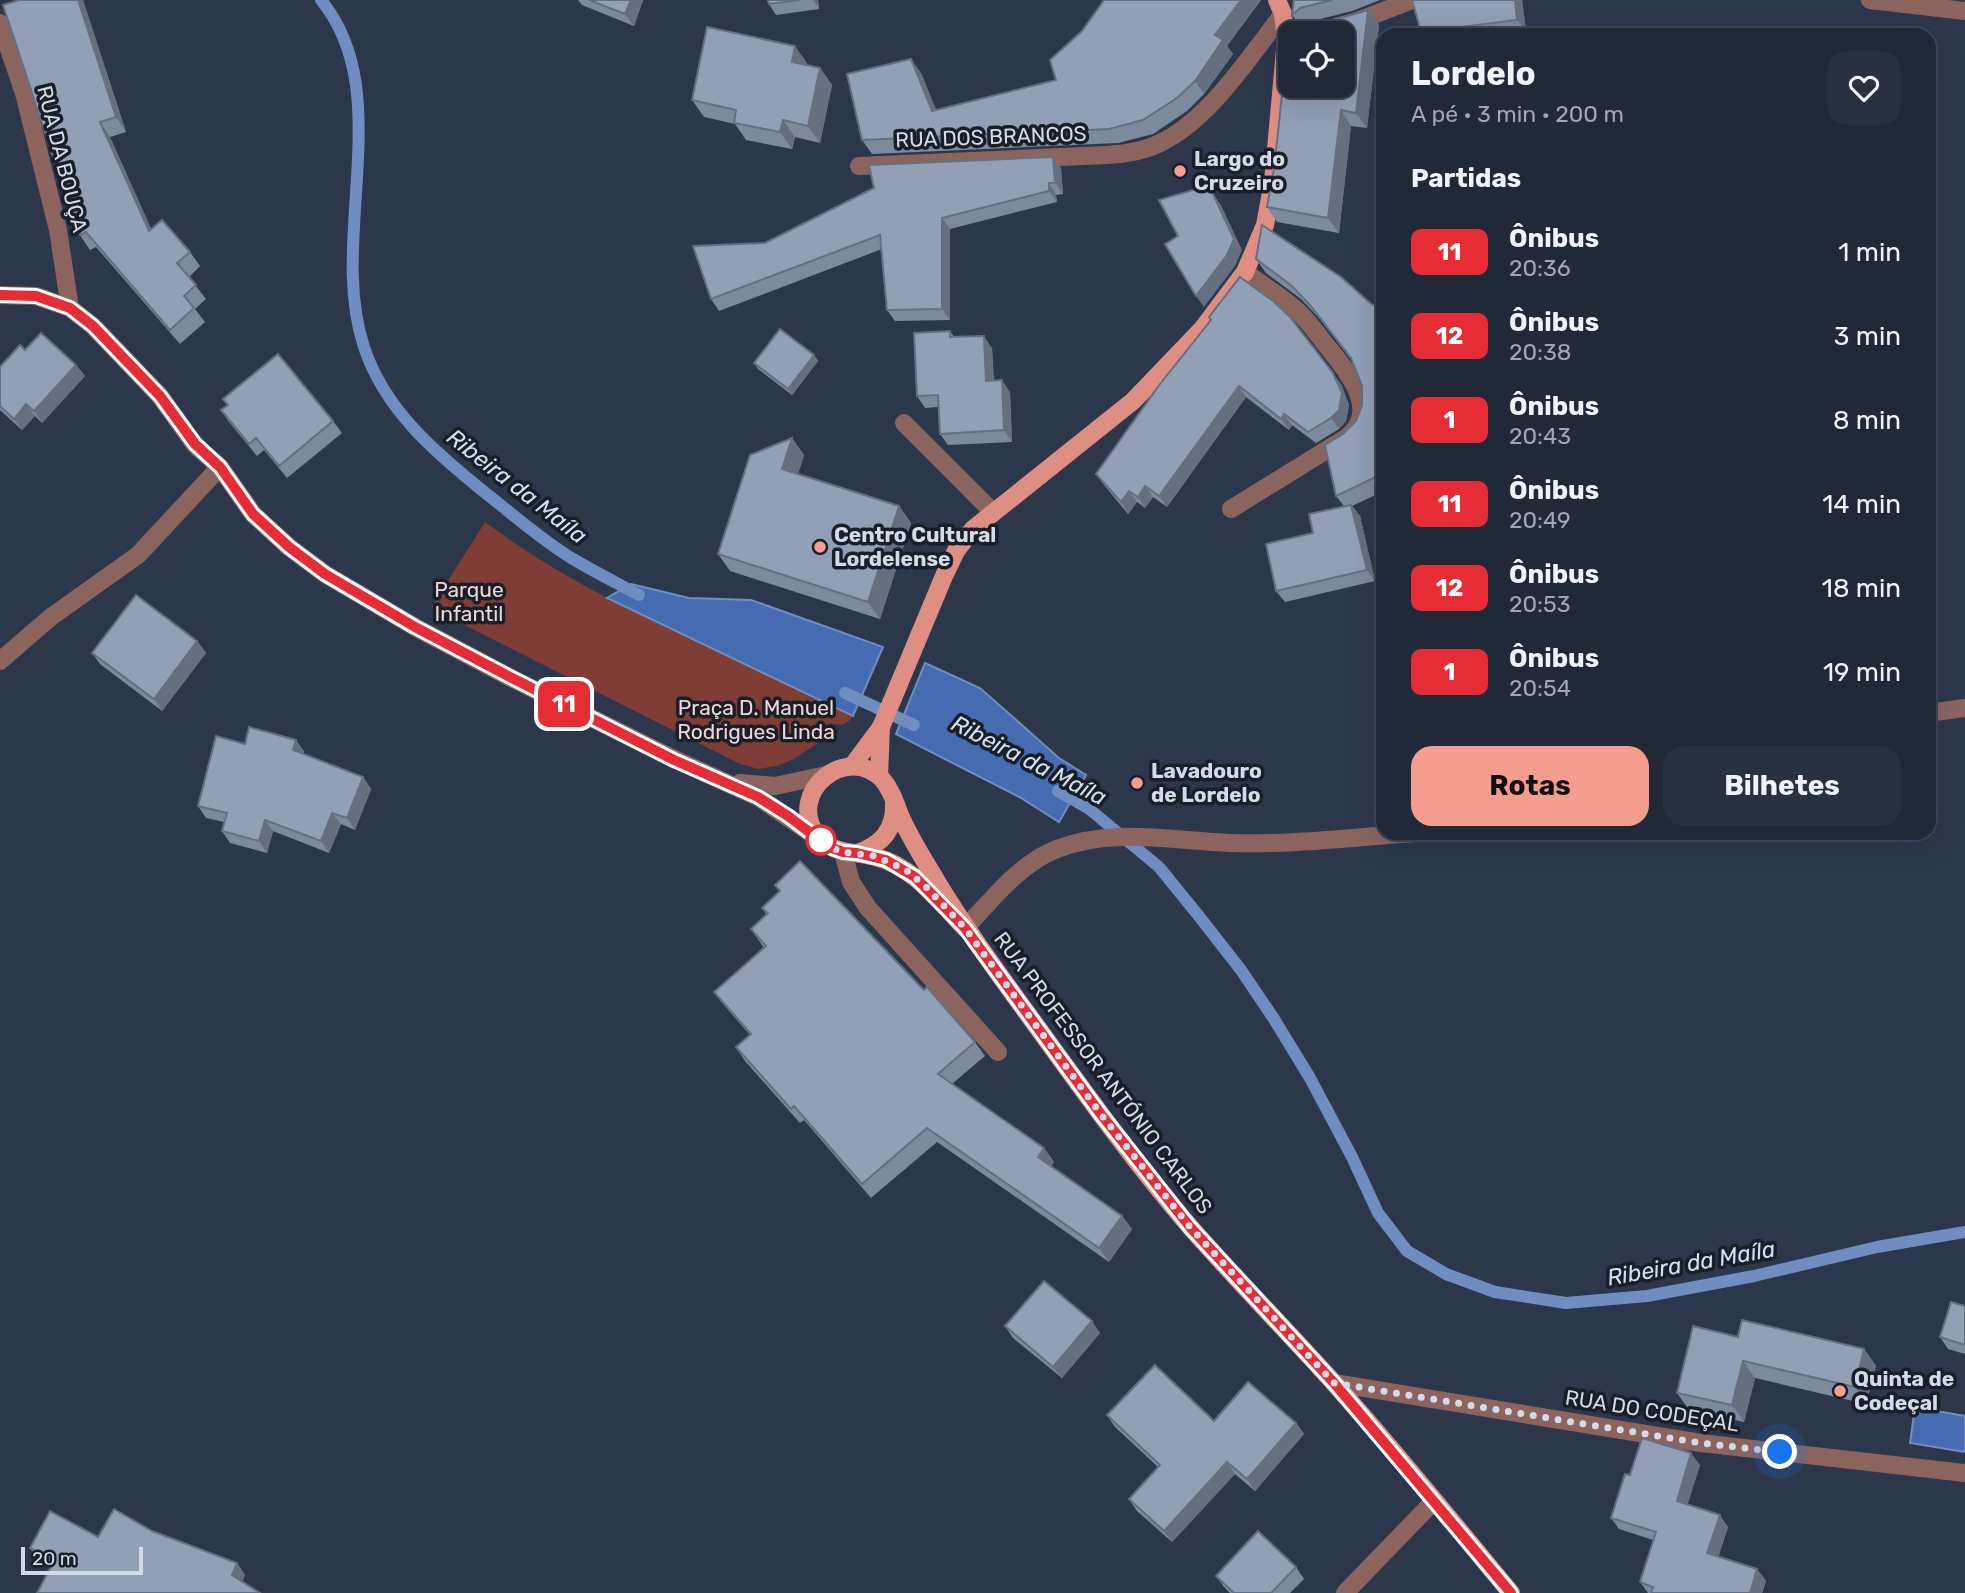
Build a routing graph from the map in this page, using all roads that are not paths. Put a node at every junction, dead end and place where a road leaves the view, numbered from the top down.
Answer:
1 (1412, 0) edge
2 (1870, 0) edge
3 (1391, 5) edge
4 (1280, 7) edge
5 (1965, 11) edge
6 (1346, 21) edge
7 (0, 23) edge
8 (1282, 98) edge
9 (859, 166) dead end
10 (1245, 272) junction
11 (0, 295) edge
12 (70, 308) junction
13 (904, 423) dead end
14 (220, 467) junction
15 (1231, 509) dead end
16 (992, 512) junction
17 (0, 661) edge
18 (1965, 709) edge
19 (1936, 712) edge
20 (881, 727) junction
21 (852, 766) junction
22 (826, 775) junction
23 (879, 776) junction
24 (716, 777) junction
25 (894, 800) junction
26 (1376, 836) edge
27 (818, 838) junction
28 (850, 853) junction
29 (965, 928) junction
30 (998, 1052) dead end
31 (1334, 1383) junction
32 (1965, 1473) edge
33 (1434, 1501) junction
34 (1345, 1593) edge
35 (1511, 1593) edge

1 - 3 street
2 - 5 street
3 - 6 street
4 - 9 street, RUA DOS BRANCOS
7 - 12 street, RUA DA BOUÇA
8 - 10 main road
10 - 15 street
10 - 16 main road
11 - 12 street
12 - 14 street
13 - 16 street
14 - 17 street
14 - 24 street
16 - 20 main road
18 - 19 street
20 - 21 main road
20 - 23 main road
21 - 22 main road
21 - 23 main road
22 - 24 street
22 - 27 main road
23 - 25 main road
24 - 27 street
25 - 28 main road
25 - 29 main road
26 - 29 street
27 - 28 main road
28 - 29 main road
28 - 30 street
29 - 31 main road, RUA PROFESSOR ANTÓNIO CARLOS
31 - 32 street, RUA DO CODEÇAL
31 - 33 main road, RUA PROFESSOR ANTÓNIO CARLOS
33 - 34 street
33 - 35 main road, RUA PROFESSOR ANTÓNIO CARLOS

